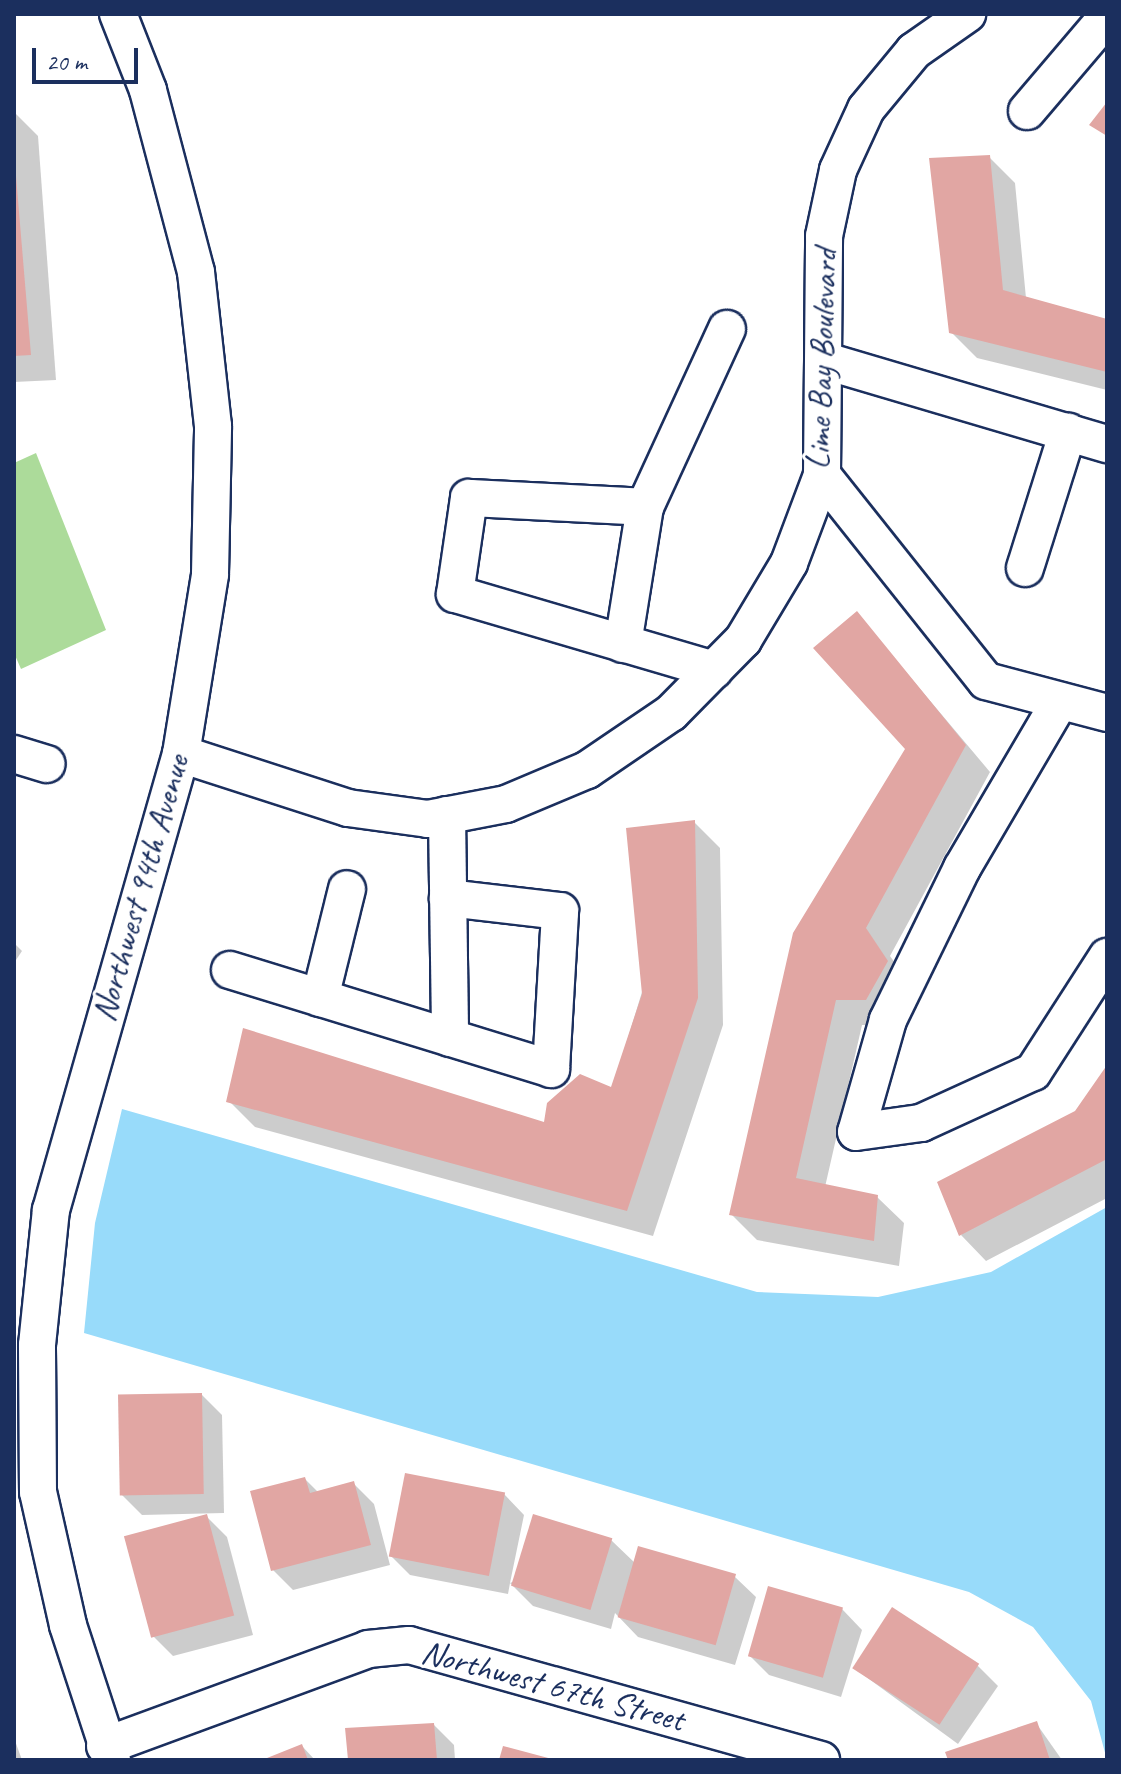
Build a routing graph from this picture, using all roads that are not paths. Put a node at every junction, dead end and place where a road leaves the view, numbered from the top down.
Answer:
1 (118, 14) edge
2 (967, 14) edge
3 (1107, 17) edge
4 (1027, 111) dead end
5 (727, 329) dead end
6 (826, 361) junction
7 (1068, 432) junction
8 (1107, 444) edge
9 (822, 475) junction
10 (645, 507) junction
11 (1025, 568) dead end
12 (623, 644) junction
13 (714, 670) junction
14 (1060, 701) junction
15 (1104, 703) edge
16 (181, 754) junction
17 (447, 815) junction
18 (347, 889) dead end
19 (448, 898) junction
20 (1107, 957) edge
21 (230, 970) dead end
22 (320, 998) junction
23 (450, 1038) junction
24 (26, 1491) edge
25 (109, 1753) edge
26 (821, 1760) edge

1 - 16 street, Northwest 94th Avenue
2 - 6 street, Lime Bay Boulevard
3 - 4 street
5 - 10 street
6 - 7 street
6 - 9 street, Lime Bay Boulevard
7 - 8 street
7 - 11 street
9 - 13 street, Lime Bay Boulevard
9 - 14 street
10 - 12 street
10 - 12 street
12 - 13 street
13 - 17 street, Lime Bay Boulevard
14 - 15 street
14 - 20 street
16 - 17 street, Lime Bay Boulevard
16 - 24 street, Northwest 94th Avenue
17 - 19 street
18 - 22 street
19 - 23 street
19 - 23 street
21 - 22 street
22 - 23 street
24 - 25 street, Northwest 94th Avenue
25 - 26 street, Northwest 67th Street

